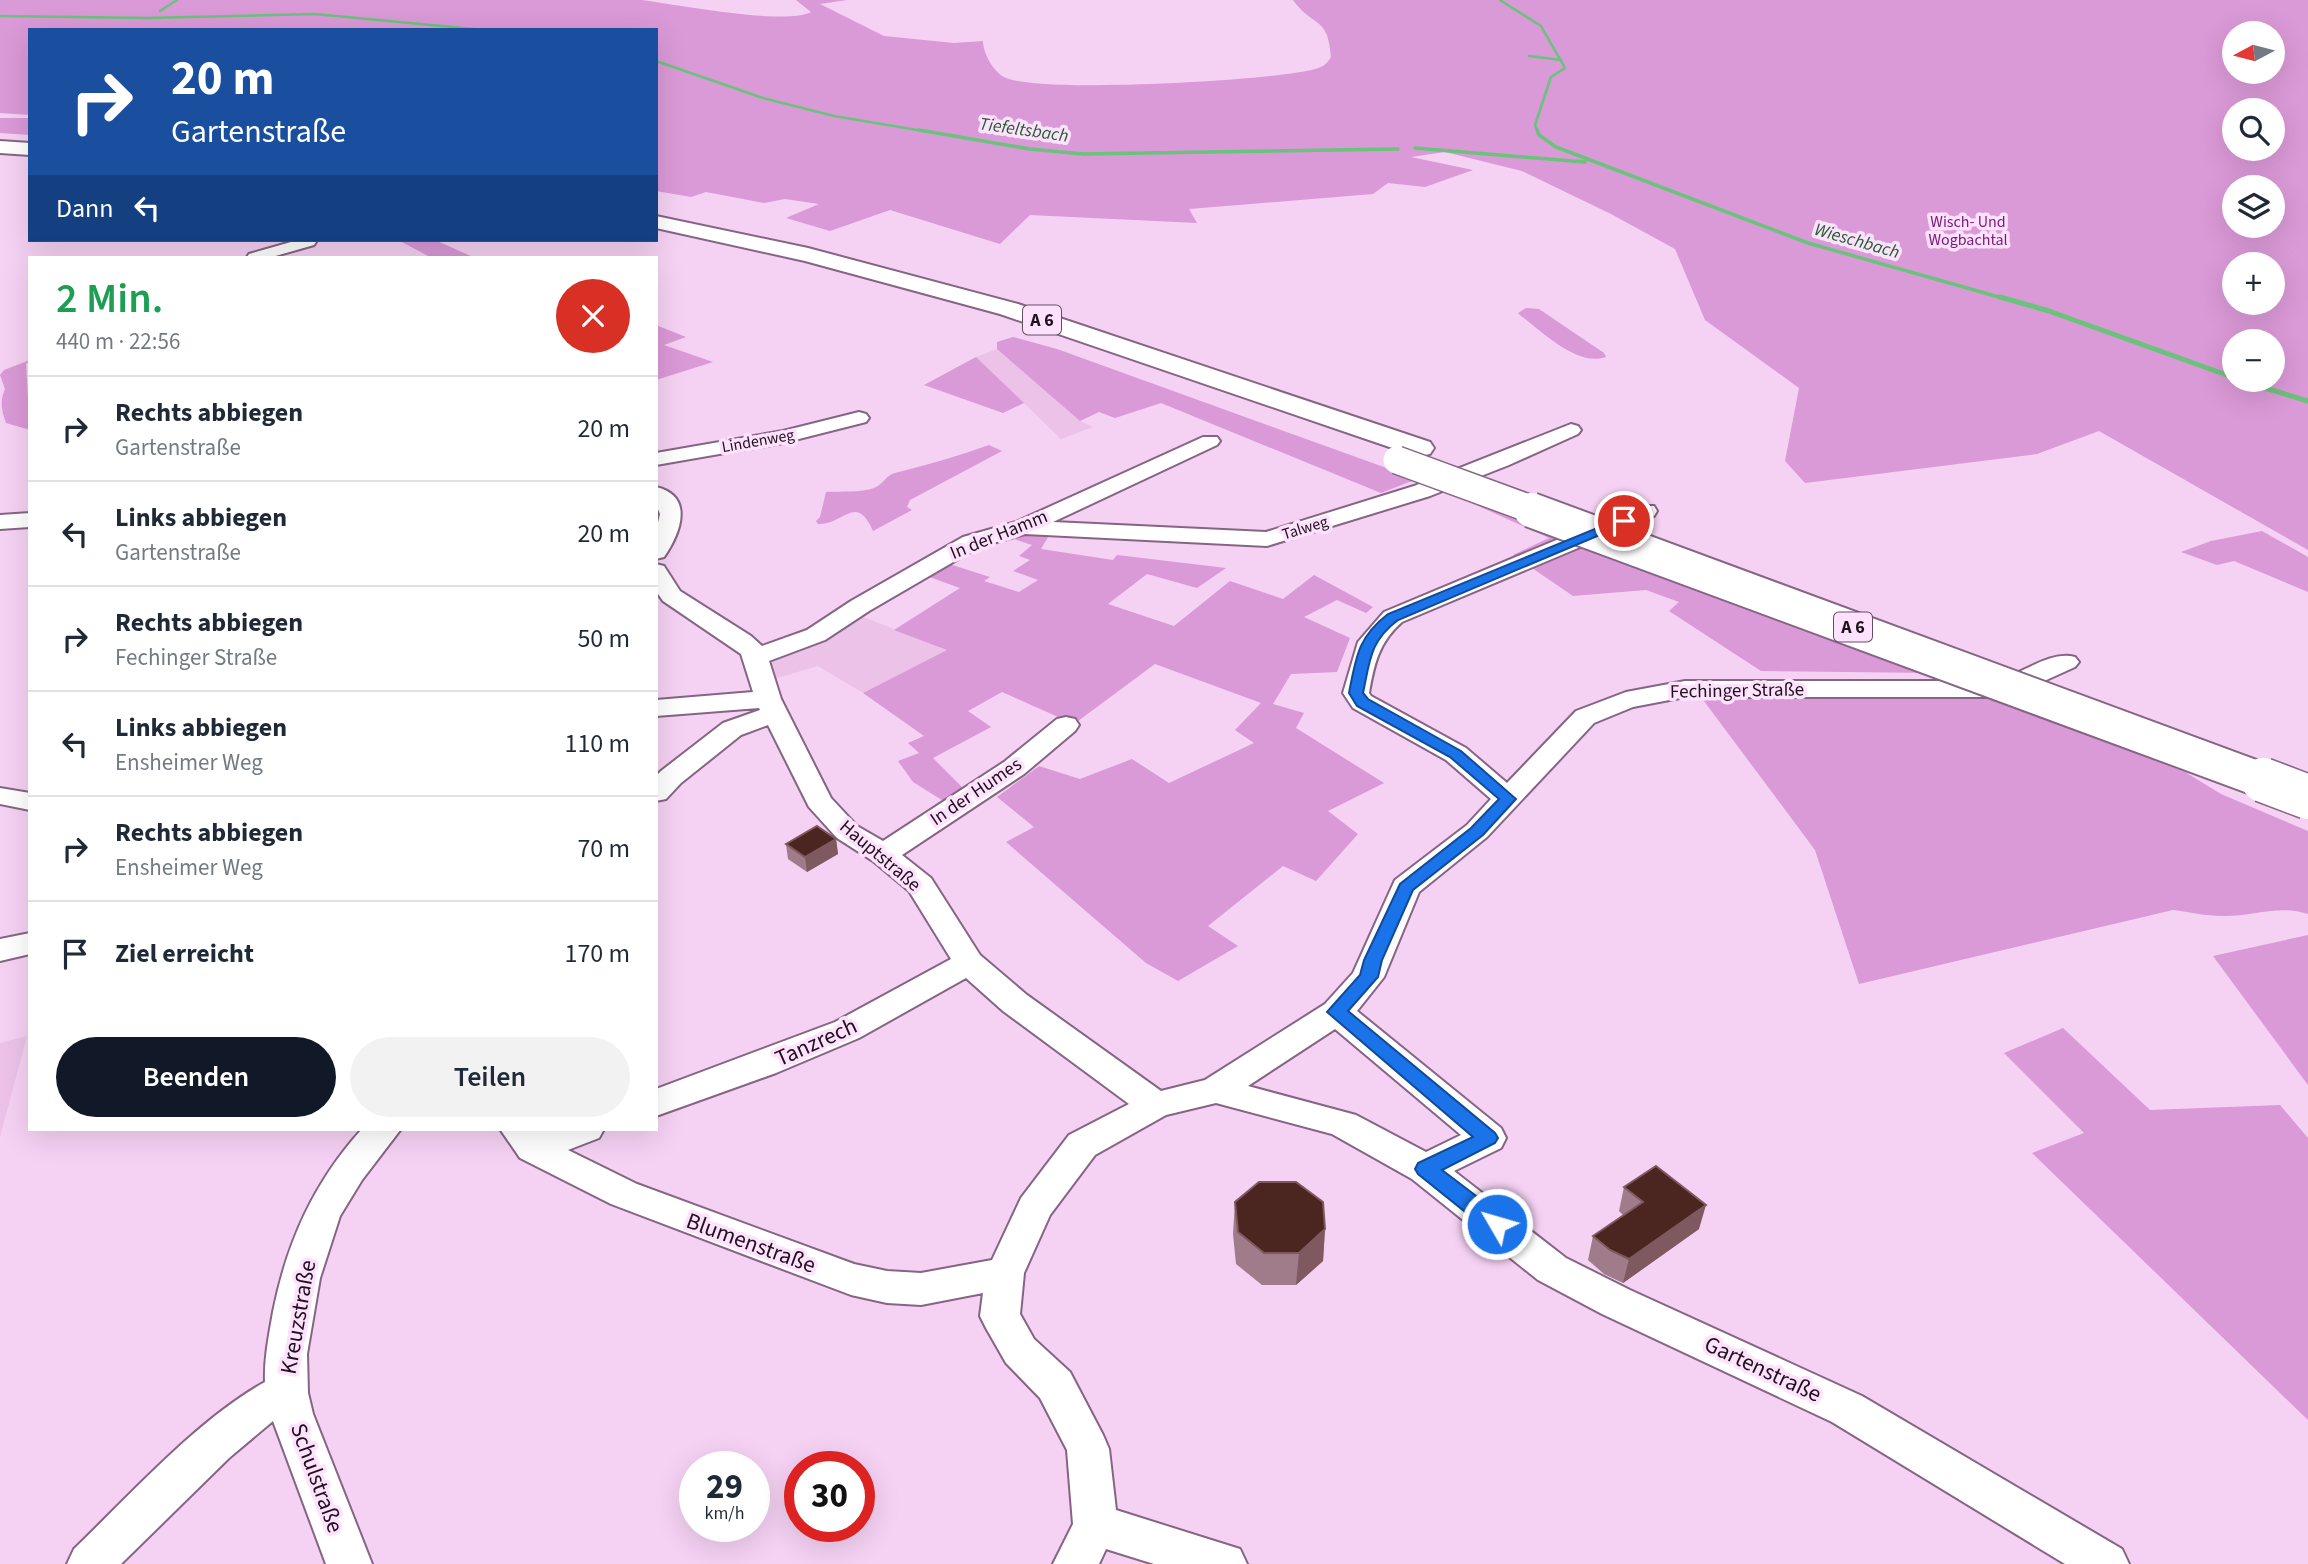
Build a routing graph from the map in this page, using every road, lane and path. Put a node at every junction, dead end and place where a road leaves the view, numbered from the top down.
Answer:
1 (0, 139) edge
2 (28, 141) edge
3 (0, 147) edge
4 (28, 149) edge
5 (658, 222) edge
6 (658, 233) edge
7 (308, 242) dead end
8 (259, 256) edge
9 (859, 418) dead end
10 (1571, 430) dead end
11 (1210, 441) dead end
12 (1409, 454) junction
13 (658, 459) edge
14 (658, 495) edge
15 (1646, 511) dead end
16 (28, 520) edge
17 (0, 523) edge
18 (1024, 527) junction
19 (658, 549) edge
20 (658, 578) edge
21 (664, 600) edge
22 (756, 657) junction
23 (2066, 662) dead end
24 (771, 706) junction
25 (658, 708) edge
26 (1066, 725) dead end
27 (2308, 772) edge
28 (658, 791) edge
29 (0, 796) edge
30 (2308, 797) edge
31 (1508, 799) junction
32 (28, 802) edge
33 (883, 854) junction
34 (28, 943) edge
35 (0, 950) edge
36 (969, 963) junction
37 (1337, 1012) junction
38 (1216, 1090) junction
39 (658, 1102) edge
40 (1156, 1105) junction
41 (381, 1131) edge
42 (573, 1131) edge
43 (526, 1138) edge
44 (1425, 1169) junction
45 (1005, 1273) junction
46 (287, 1391) junction
47 (1095, 1525) junction
48 (90, 1564) edge
49 (349, 1564) edge
50 (1076, 1564) edge
51 (1224, 1564) edge
52 (2106, 1564) edge

1 - 2 highway
3 - 4 highway
5 - 12 highway, A 6
6 - 12 highway, A 6
7 - 8 street
9 - 13 street, Lindenweg
10 - 18 street, Talweg
11 - 18 street, In der Hamm
12 - 27 highway, A 6
12 - 30 highway, A 6, bridge
14 - 19 street
15 - 31 street
16 - 17 street
18 - 22 street, In der Hamm
20 - 21 street
21 - 22 street
22 - 24 street, Hauptstraße
23 - 31 street, Fechinger Straße
24 - 25 street
24 - 28 street
24 - 33 street, Hauptstraße
26 - 33 street, In der Humes
29 - 32 street
31 - 37 street, Fechinger Straße
33 - 36 street, Hauptstraße
34 - 35 street
36 - 39 street, Tanzrech
36 - 40 street, Hauptstraße
37 - 38 street, Fechinger Straße
37 - 44 street
38 - 40 street, Fechinger Straße
38 - 44 street, Gartenstraße
40 - 45 street, Fechinger Straße
41 - 46 street, Kreuzstraße
42 - 43 street
43 - 45 street, Blumenstraße
44 - 52 street, Gartenstraße
45 - 47 street, Fechinger Straße
46 - 48 street, Kreuzstraße
46 - 49 street, Schulstraße
47 - 50 street
47 - 51 street

